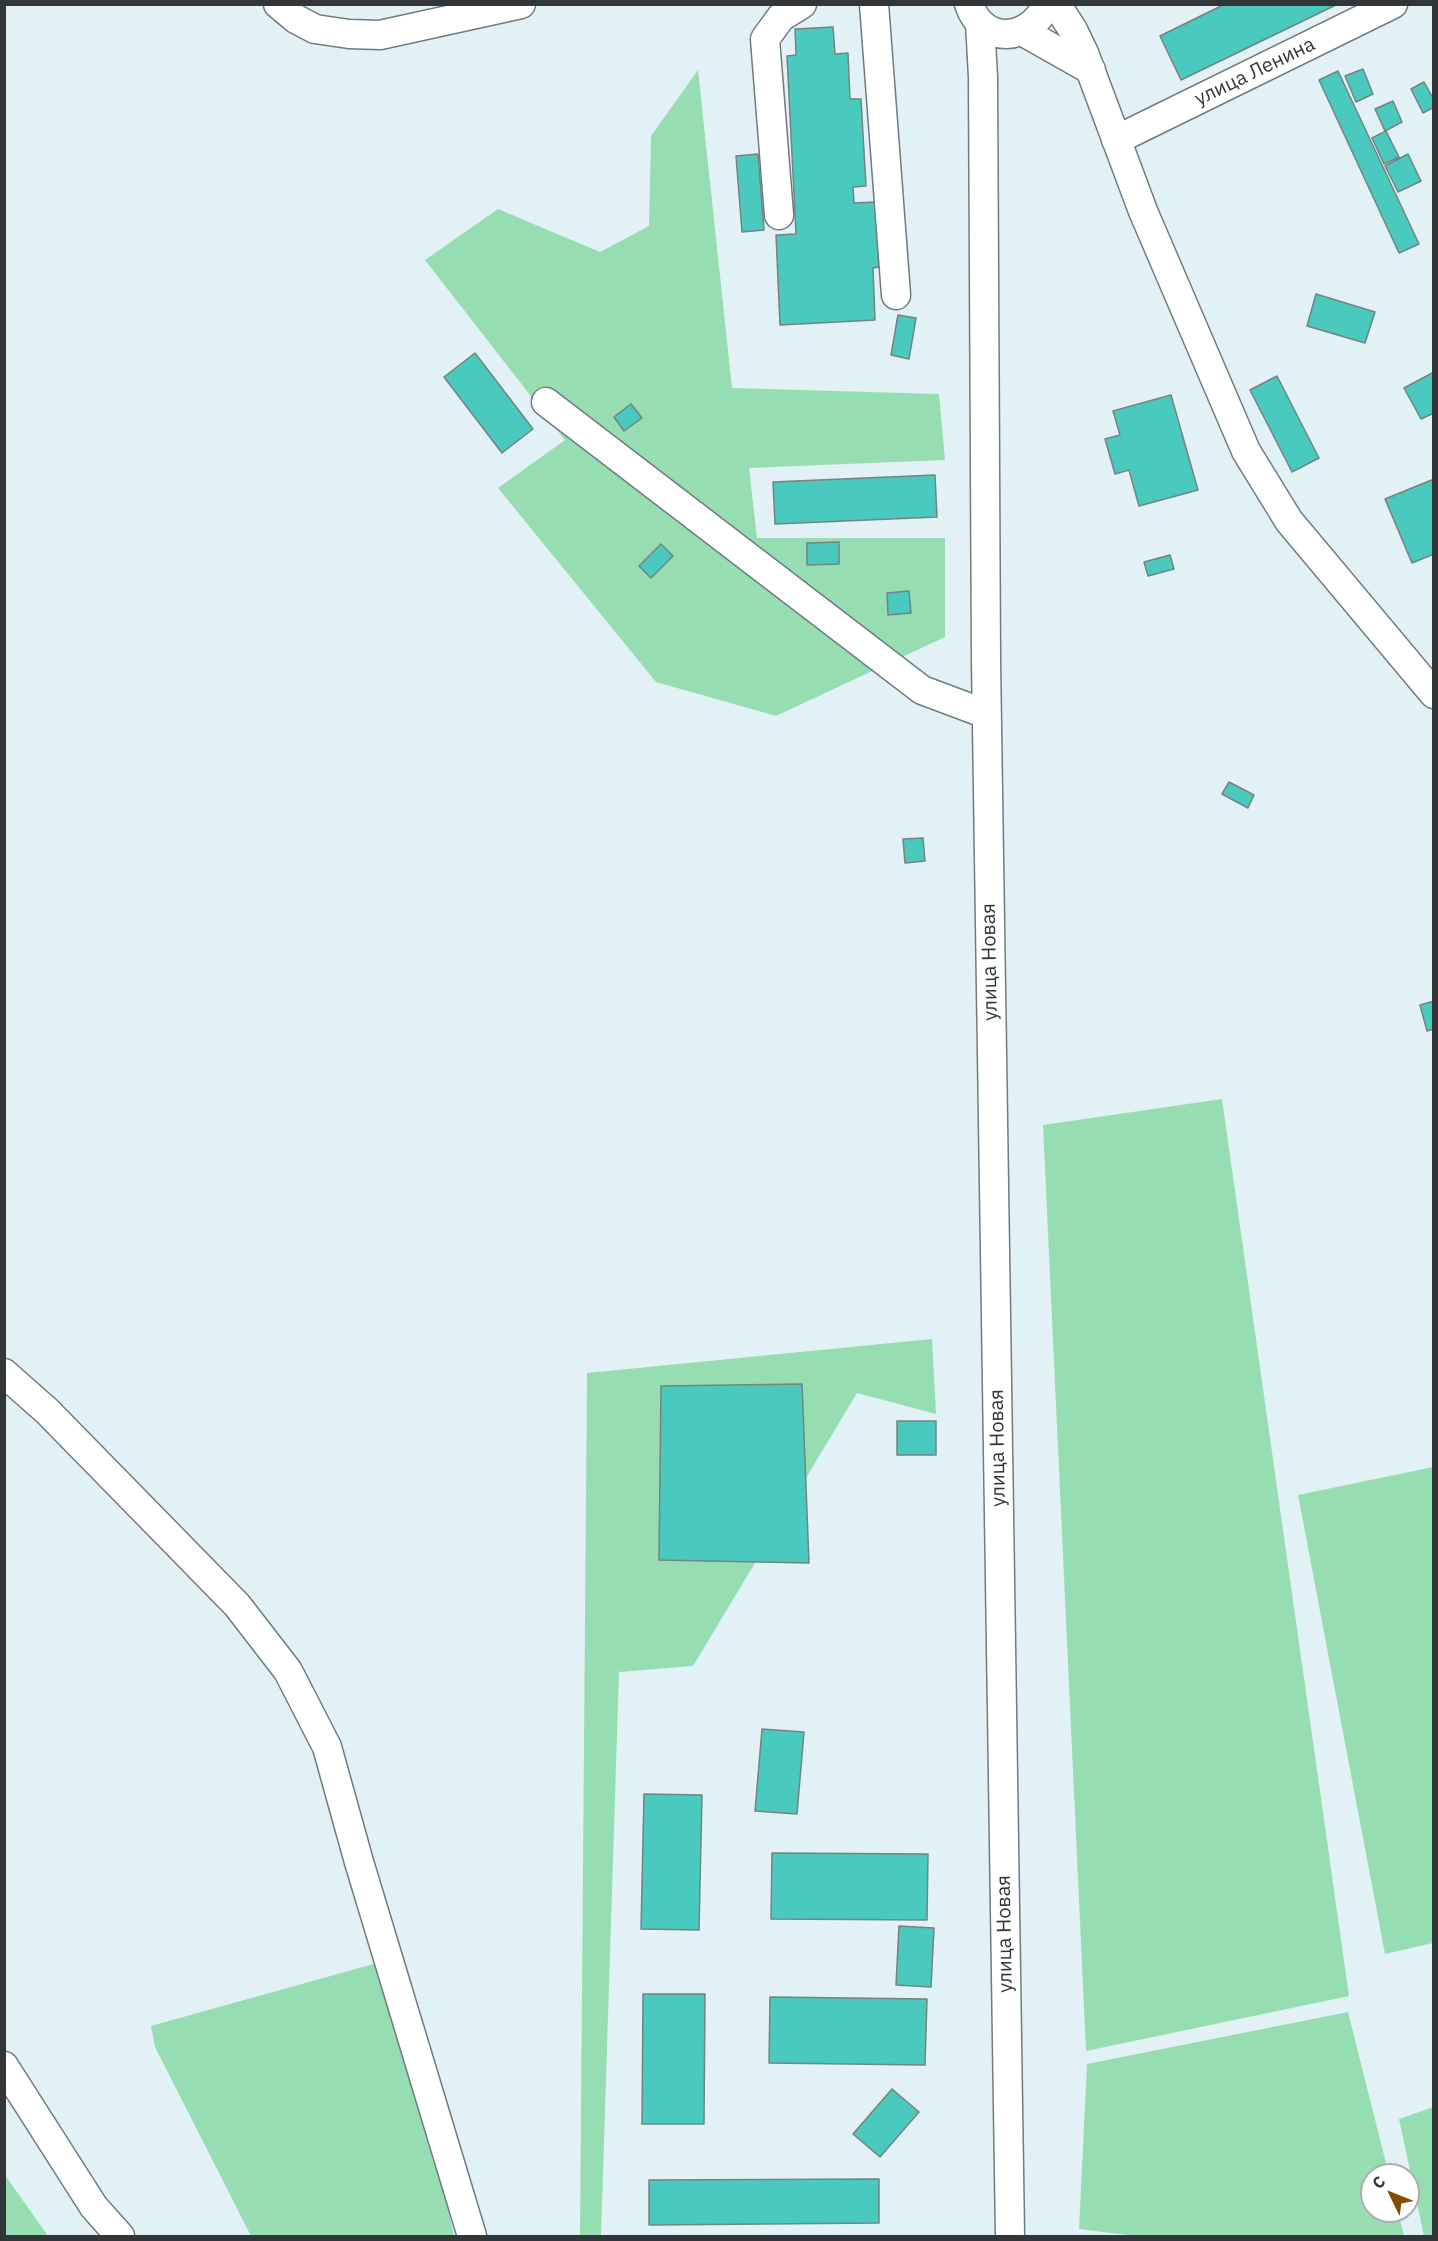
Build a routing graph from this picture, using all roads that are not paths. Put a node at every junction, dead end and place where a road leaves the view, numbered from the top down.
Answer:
1 (278, 4) edge
2 (521, 4) edge
3 (802, 4) edge
4 (874, 4) edge
5 (1047, 4) edge
6 (1056, 4) edge
7 (1393, 4) edge
8 (994, 23) edge
9 (1091, 70) junction
10 (1116, 140) junction
11 (778, 215) dead end
12 (896, 295) dead end
13 (546, 402) dead end
14 (1434, 694) edge
15 (986, 714) junction
16 (4, 1373) edge
17 (4, 2066) edge
18 (120, 2236) edge
19 (472, 2236) edge
20 (1010, 2236) edge

1 - 2 street
3 - 11 street
4 - 12 street
5 - 8 street
6 - 9 street
7 - 10 street, улица Ленина
8 - 9 street
8 - 15 street, улица Новая
9 - 10 street
10 - 14 street
13 - 15 street
15 - 20 street, улица Новая
16 - 19 street
17 - 18 street

